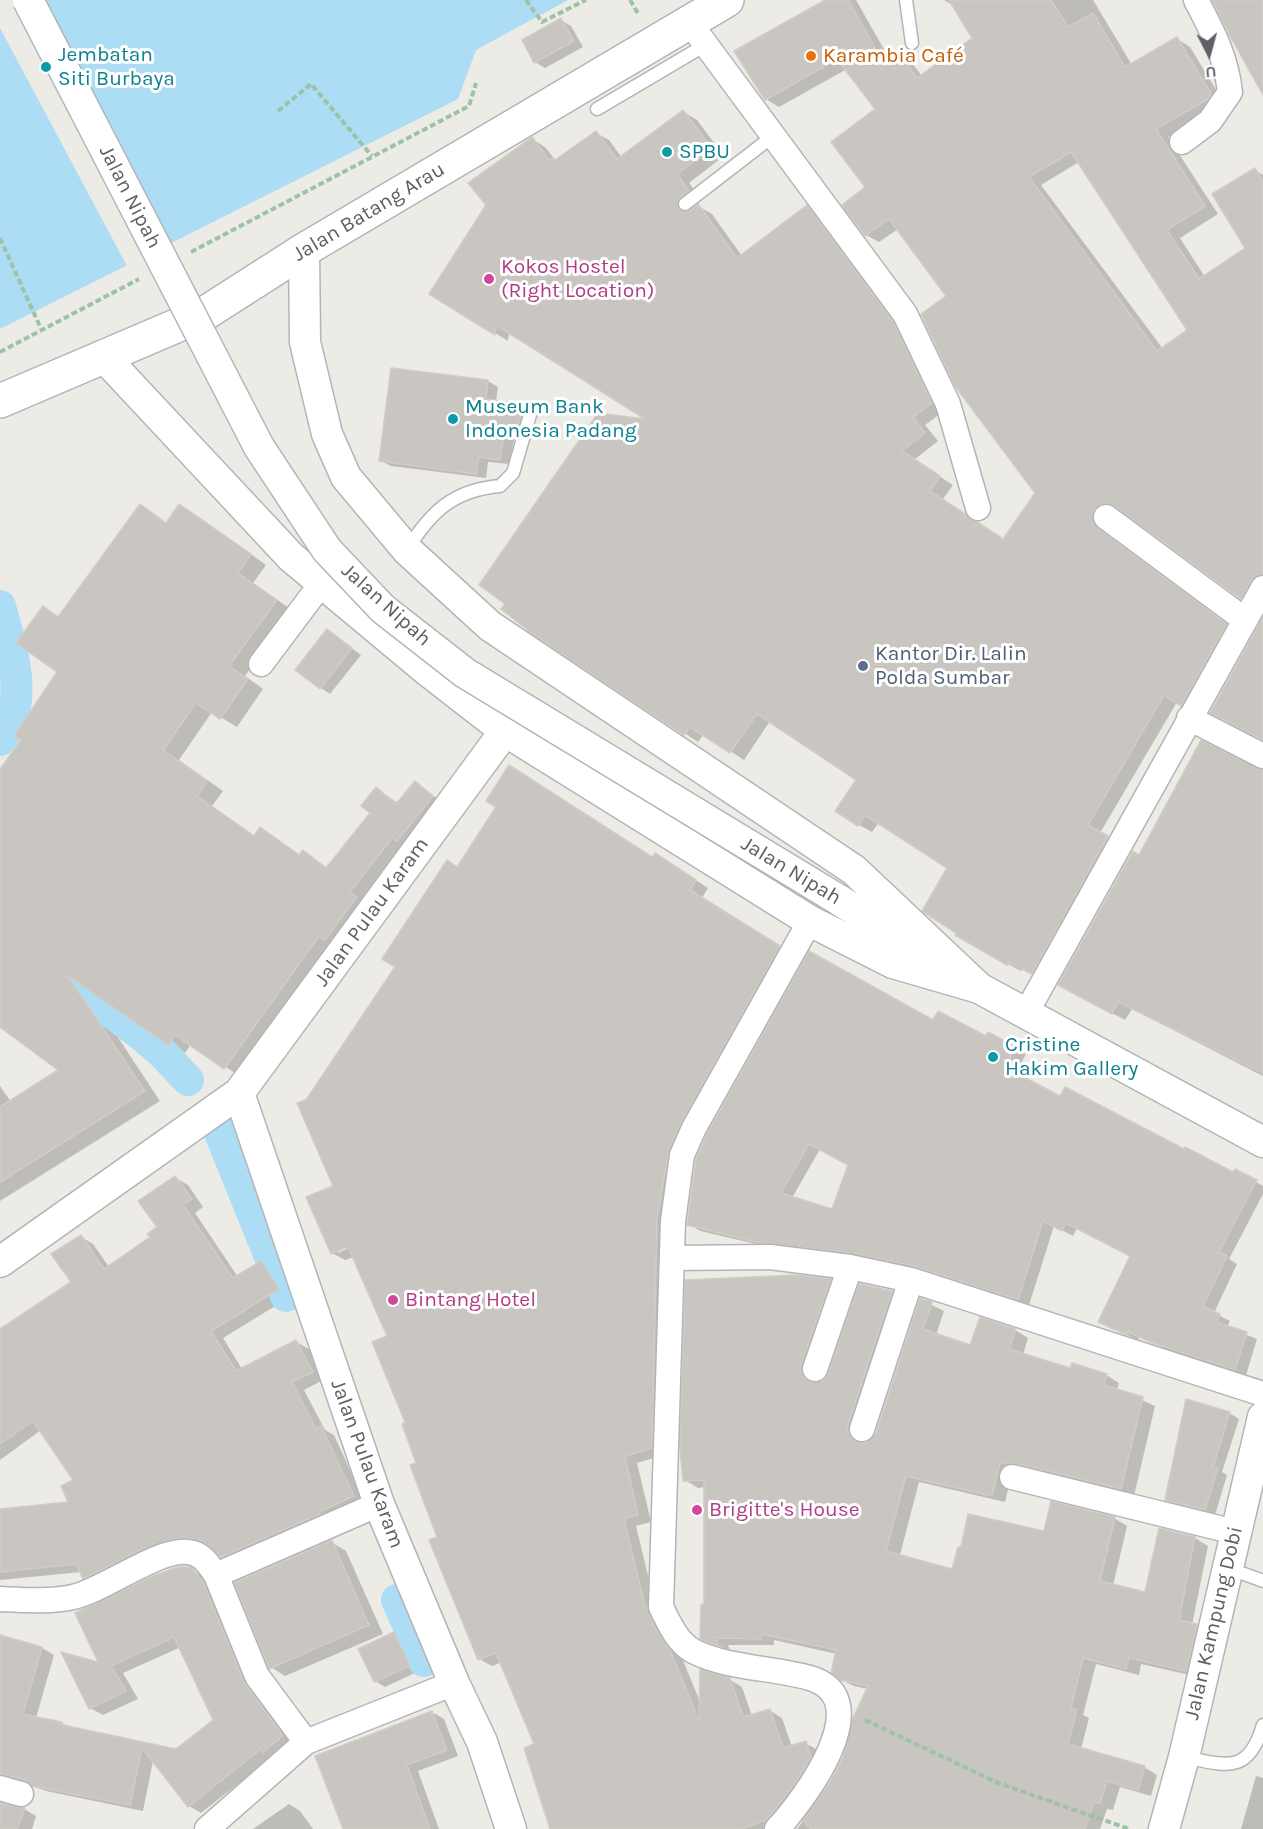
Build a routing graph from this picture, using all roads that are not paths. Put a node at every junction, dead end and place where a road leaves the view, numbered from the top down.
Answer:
1 (28, 0) edge
2 (727, 0) edge
3 (906, 0) edge
4 (1196, 0) edge
5 (698, 33) junction
6 (912, 43) dead end
7 (597, 109) dead end
8 (773, 136) junction
9 (1182, 142) dead end
10 (685, 204) dead end
11 (304, 250) junction
12 (104, 357) junction
13 (0, 400) edge
14 (532, 408) dead end
15 (978, 508) dead end
16 (1106, 517) dead end
17 (407, 550) junction
18 (321, 584) junction
19 (1263, 588) edge
20 (1245, 620) junction
21 (261, 664) dead end
22 (1189, 718) junction
23 (505, 731) junction
24 (1263, 756) edge
25 (810, 921) junction
26 (979, 988) junction
27 (1026, 1013) junction
28 (239, 1093) junction
29 (1263, 1142) edge
30 (674, 1258) junction
31 (0, 1262) edge
32 (850, 1267) junction
33 (911, 1280) junction
34 (816, 1369) dead end
35 (1263, 1394) edge
36 (1263, 1417) edge
37 (862, 1429) dead end
38 (1012, 1477) dead end
39 (380, 1504) junction
40 (1235, 1532) junction
41 (1227, 1568) junction
42 (216, 1575) junction
43 (1263, 1581) edge
44 (0, 1599) edge
45 (454, 1683) junction
46 (1263, 1725) edge
47 (306, 1743) junction
48 (1184, 1757) junction
49 (207, 1829) edge
50 (511, 1829) edge
51 (777, 1829) edge
52 (1164, 1829) edge

1 - 26 street, Jalan Nipah, bridge
2 - 5 main road, Jalan Batang Arau
3 - 6 lane
4 - 9 street
5 - 7 lane
5 - 8 street
5 - 11 main road, Jalan Batang Arau
8 - 10 lane
8 - 15 street
11 - 12 main road, Jalan Batang Arau
11 - 17 street, Jalan Nipah
12 - 13 main road, Jalan Batang Arau
12 - 18 street, Jalan Nipah
14 - 17 lane
16 - 20 street
17 - 26 street, Jalan Nipah
18 - 21 street
18 - 23 street, Jalan Nipah
19 - 20 street
20 - 22 street
22 - 24 street
22 - 27 street
23 - 25 street, Jalan Nipah
23 - 28 street, Jalan Pulau Karam
25 - 26 street, Jalan Nipah
25 - 30 street
26 - 27 street, Jalan Nipah
27 - 29 street, Jalan Nipah
28 - 31 street, Jalan Pulau Karam
28 - 39 street, Jalan Pulau Karam
30 - 32 street
30 - 51 street
32 - 33 street
32 - 34 street
33 - 35 street
33 - 37 street
36 - 40 street, Jalan Kampung Dobi
38 - 40 street
39 - 42 street
39 - 45 street, Jalan Pulau Karam
40 - 41 street, Jalan Kampung Dobi
41 - 43 lane
41 - 48 street, Jalan Kampung Dobi
42 - 44 street
42 - 47 street
45 - 47 street
45 - 50 street, Jalan Pulau Karam
46 - 48 lane
47 - 49 street
48 - 52 street, Jalan Kampung Dobi

